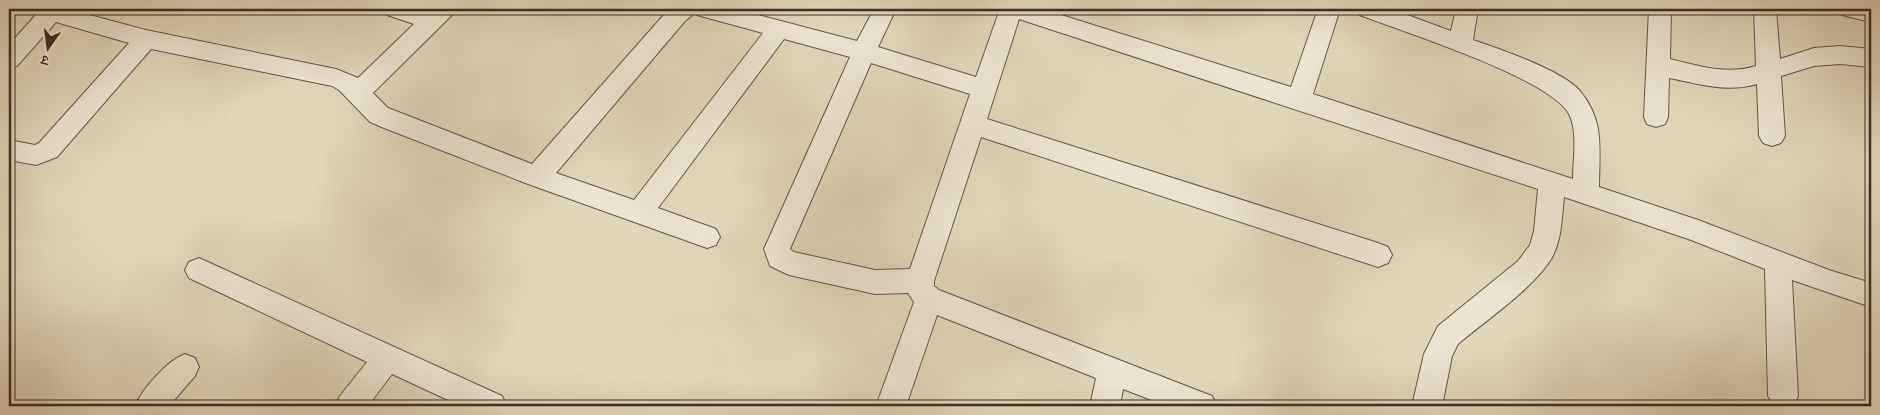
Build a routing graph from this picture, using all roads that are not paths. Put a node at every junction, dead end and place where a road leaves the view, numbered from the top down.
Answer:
1 (395, 9) edge
2 (686, 9) edge
3 (705, 9) edge
4 (885, 9) edge
5 (1011, 9) edge
6 (1016, 9) edge
7 (1329, 9) edge
8 (1368, 9) edge
9 (1467, 9) edge
10 (1660, 9) edge
11 (1765, 9) edge
12 (1850, 9) edge
13 (53, 11) edge
14 (1871, 14) edge
15 (438, 15) edge
16 (780, 28) junction
17 (146, 39) junction
18 (1461, 43) junction
19 (864, 52) junction
20 (1871, 58) edge
21 (9, 60) edge
22 (1658, 66) junction
23 (1768, 73) junction
24 (984, 89) junction
25 (358, 94) junction
26 (1299, 99) junction
27 (1656, 117) dead end
28 (972, 124) junction
29 (1772, 136) dead end
30 (9, 150) edge
31 (537, 177) junction
32 (1552, 183) junction
33 (1586, 195) junction
34 (639, 213) junction
35 (707, 237) dead end
36 (1378, 255) dead end
37 (1778, 262) junction
38 (199, 270) dead end
39 (924, 290) junction
40 (1871, 295) edge
41 (387, 358) junction
42 (185, 367) dead end
43 (1112, 372) junction
44 (1783, 396) dead end
45 (150, 406) edge
46 (350, 406) edge
47 (492, 406) edge
48 (891, 406) edge
49 (1105, 406) edge
50 (1202, 406) edge
51 (1427, 406) edge

1 - 15 street
2 - 31 street
3 - 16 street
4 - 19 street
5 - 24 street
6 - 26 street
7 - 26 street
8 - 18 street
9 - 18 street
10 - 22 street
11 - 23 street
12 - 14 street
13 - 17 street
13 - 21 street
15 - 25 street
16 - 19 street
16 - 34 street
17 - 25 street
17 - 30 street
18 - 33 street
19 - 24 street
19 - 39 street
20 - 23 street
22 - 23 street
22 - 27 street
23 - 29 street
24 - 28 street
25 - 31 street
26 - 32 street
28 - 36 street
28 - 39 street
31 - 34 street
32 - 33 street
32 - 51 street
33 - 37 street
34 - 35 street
37 - 40 street
37 - 44 street
38 - 41 street
39 - 43 street
39 - 48 street
41 - 46 street
41 - 47 street
42 - 45 street
43 - 49 street
43 - 50 street

